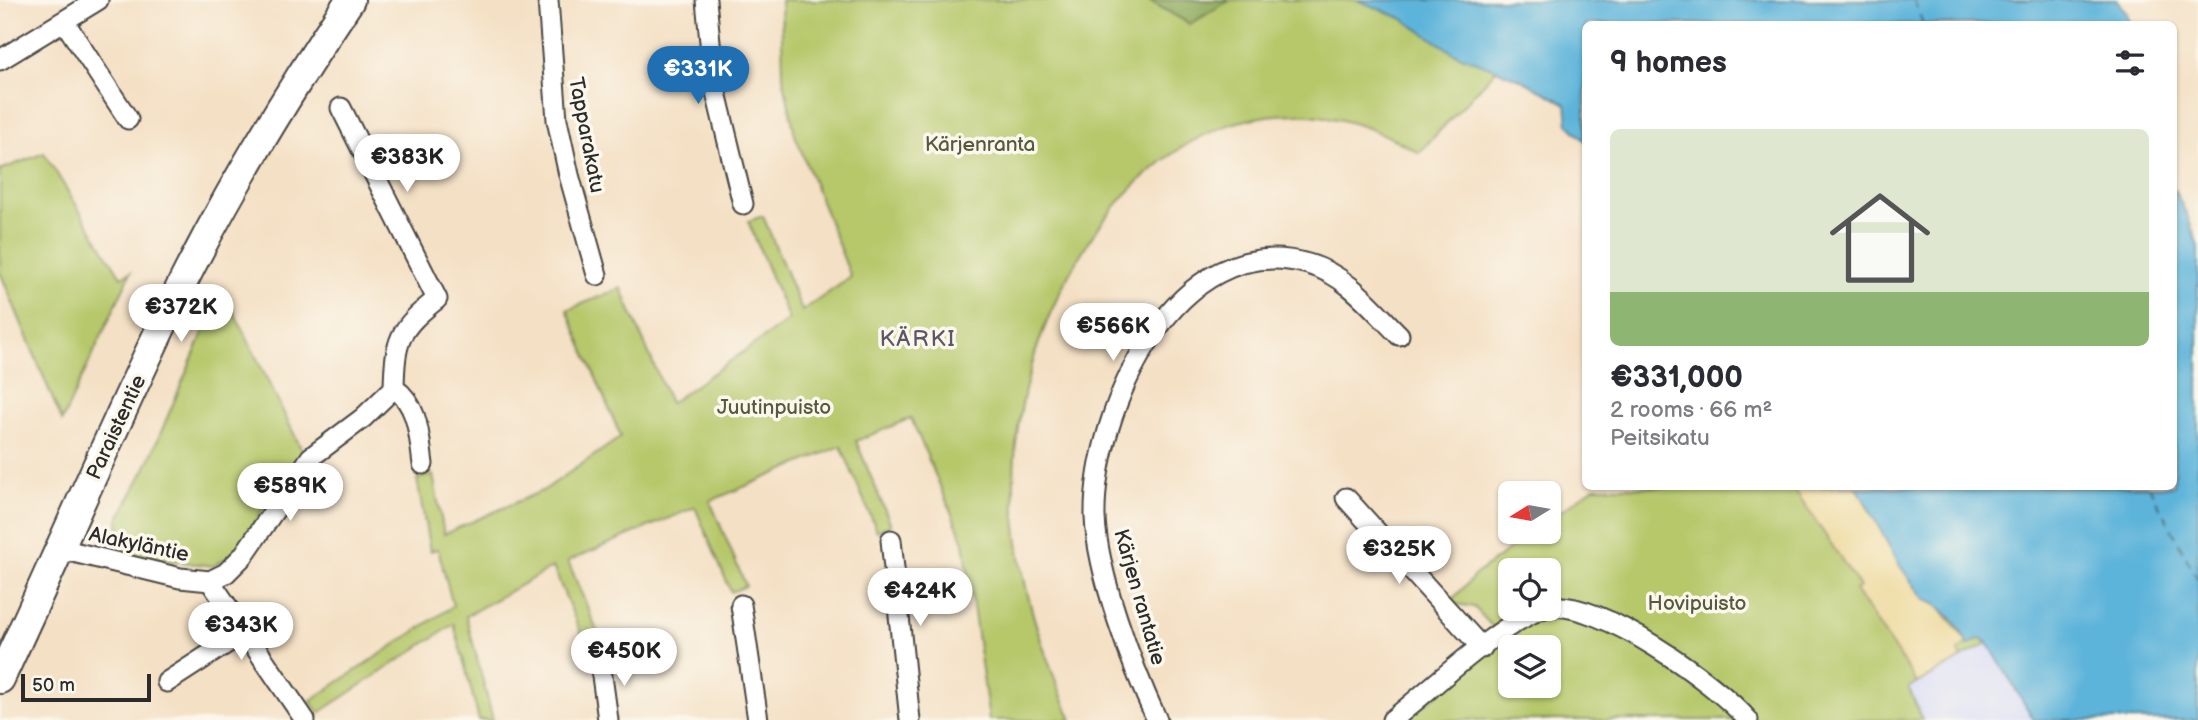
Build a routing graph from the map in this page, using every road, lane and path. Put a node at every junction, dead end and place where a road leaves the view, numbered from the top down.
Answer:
1 (97, 0) edge
2 (350, 0) edge
3 (548, 0) edge
4 (706, 0) edge
5 (64, 21) junction
6 (0, 60) edge
7 (341, 108) dead end
8 (128, 120) dead end
9 (743, 204) dead end
10 (597, 275) dead end
11 (1399, 335) dead end
12 (394, 388) junction
13 (423, 464) dead end
14 (1346, 498) dead end
15 (891, 540) dead end
16 (61, 549) junction
17 (211, 581) junction
18 (741, 606) dead end
19 (1561, 607) edge
20 (1518, 621) edge
21 (244, 632) junction
22 (1482, 648) junction
23 (600, 661) dead end
24 (0, 679) edge
25 (167, 682) dead end
26 (305, 720) edge
27 (608, 720) edge
28 (758, 720) edge
29 (909, 720) edge
30 (1157, 720) edge
31 (1392, 720) edge
32 (1748, 720) edge

1 - 5 street
2 - 16 main road, Paraistentie
3 - 10 street, Tapparakatu
4 - 9 street
5 - 6 street
5 - 8 street
7 - 12 street
11 - 30 street, Kärjen rantatie
12 - 13 street
12 - 17 street, Alakyläntie
14 - 22 street
15 - 29 street
16 - 17 street, Alakyläntie
16 - 24 main road, Paraistentie
17 - 21 street
18 - 28 street
19 - 32 street
20 - 22 street
21 - 25 street
21 - 26 street
22 - 31 street
23 - 27 street

